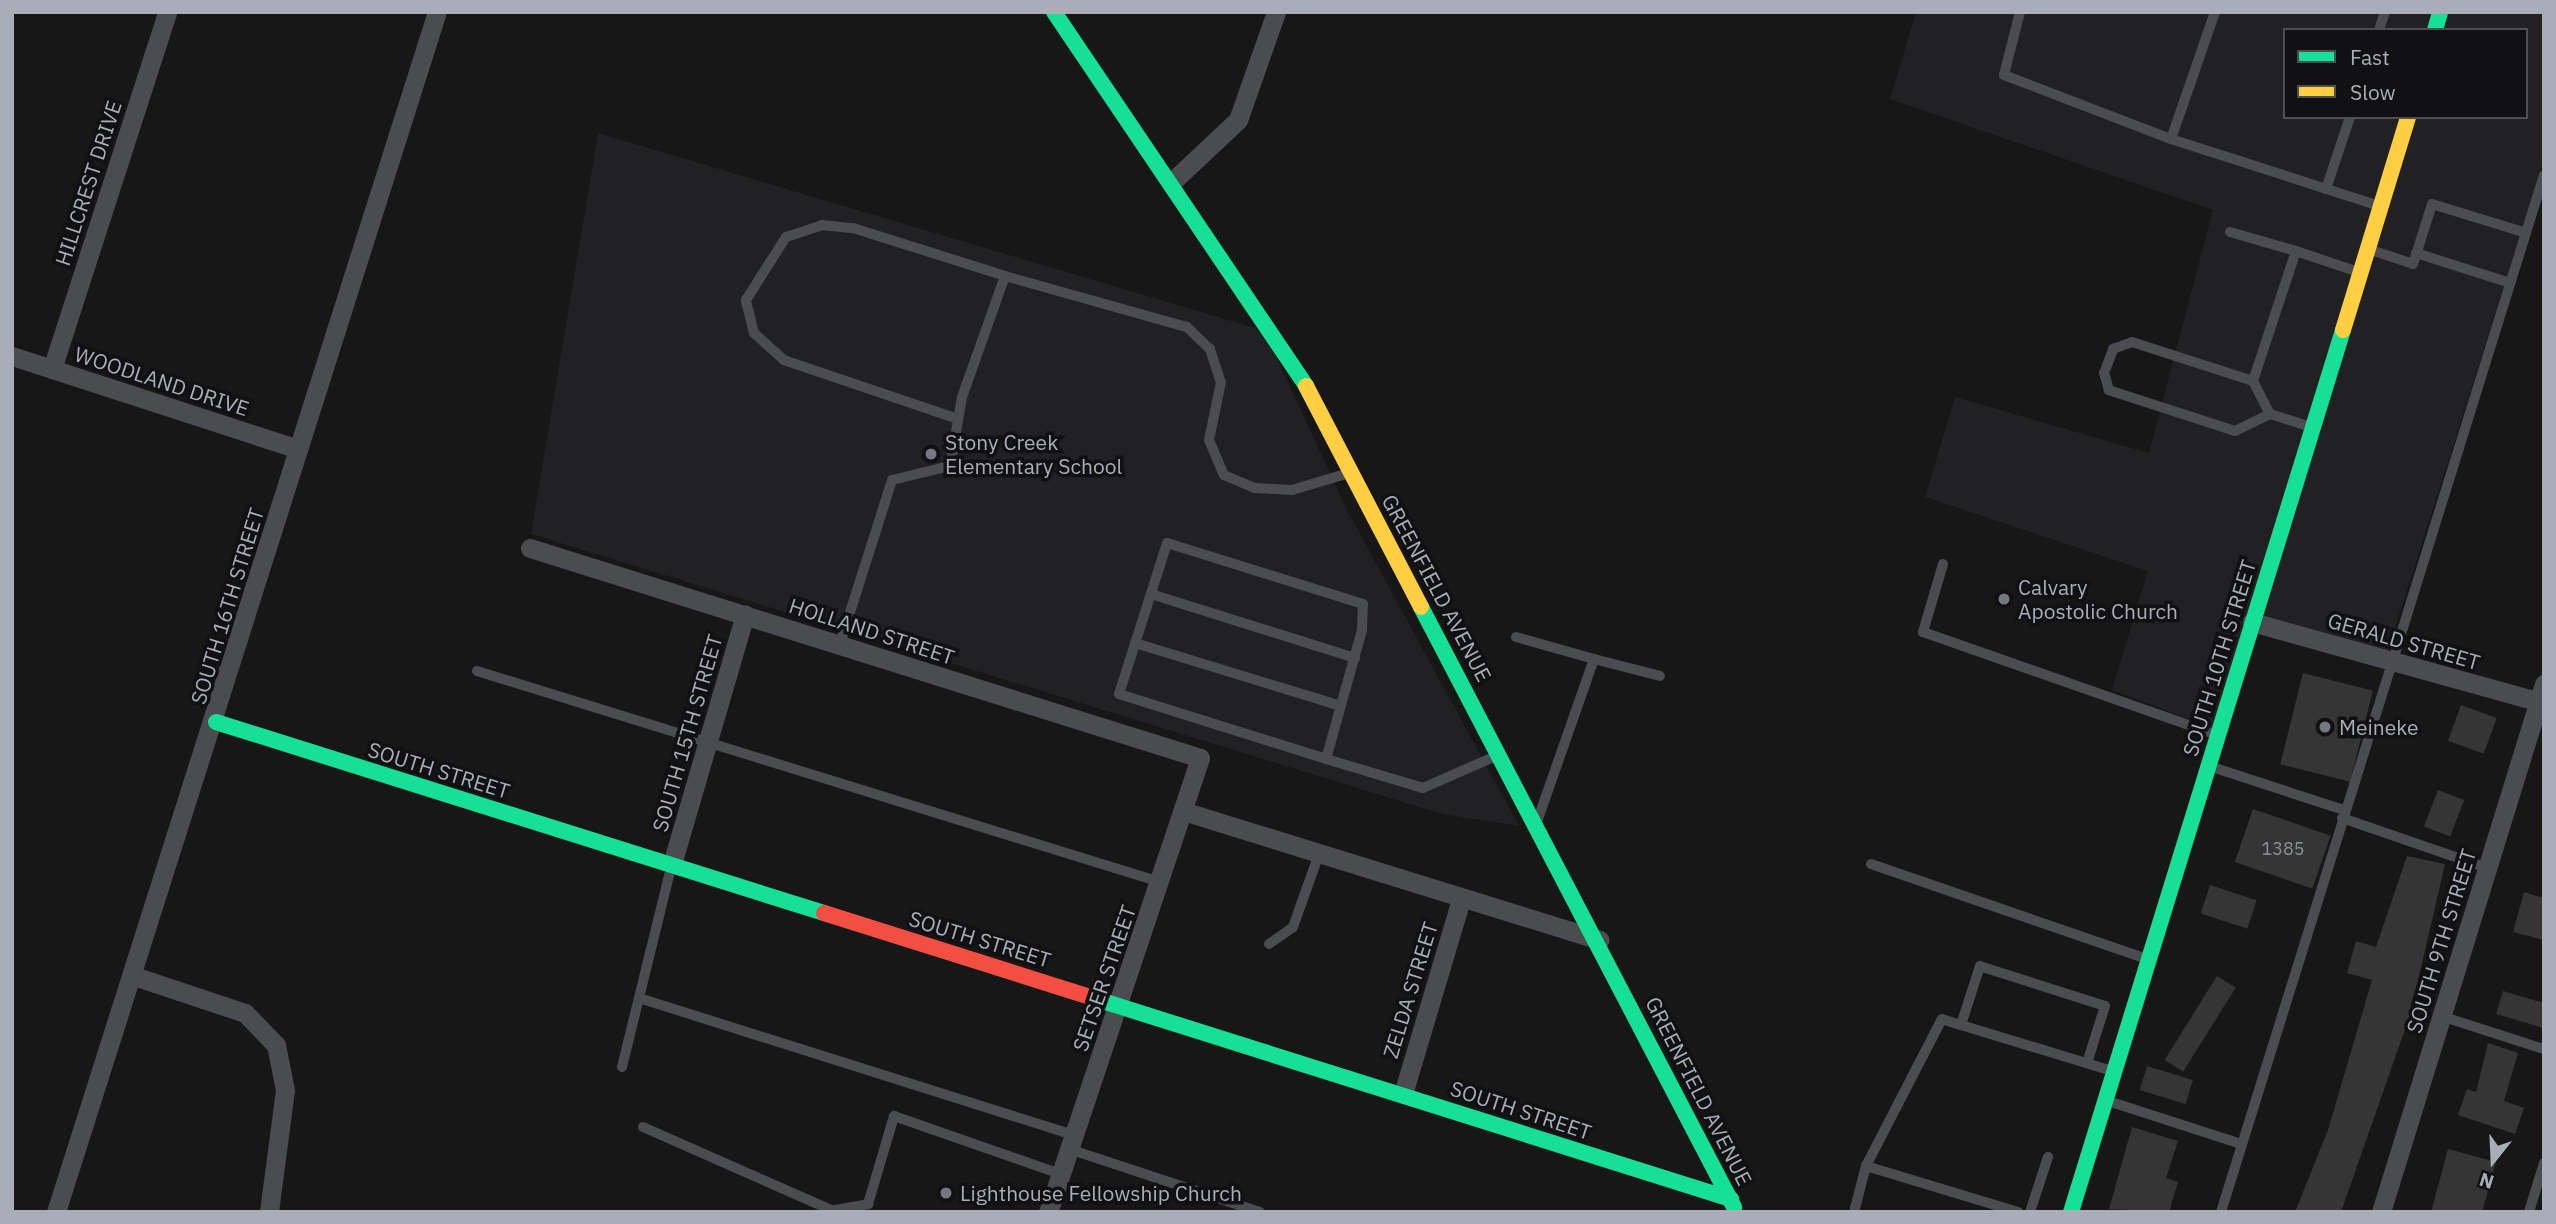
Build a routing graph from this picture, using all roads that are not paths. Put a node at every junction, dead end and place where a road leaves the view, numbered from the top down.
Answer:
1 (167, 12) edge
2 (437, 12) edge
3 (1054, 12) edge
4 (1276, 12) edge
5 (2020, 12) edge
6 (2216, 12) edge
7 (2349, 119) edge
8 (2407, 119) edge
9 (2171, 139) junction
10 (2544, 175) edge
11 (1174, 180) junction
12 (2326, 189) junction
13 (2380, 207) junction
14 (2230, 232) dead end
15 (2526, 233) junction
16 (2367, 249) junction
17 (2296, 251) junction
18 (2416, 253) junction
19 (2360, 273) junction
20 (1005, 276) junction
21 (2510, 283) junction
22 (12, 356) edge
23 (52, 369) junction
24 (2253, 381) junction
25 (2270, 414) junction
26 (958, 419) junction
27 (2311, 427) junction
28 (298, 449) junction
29 (1353, 472) junction
30 (530, 548) dead end
31 (1944, 564) dead end
32 (1151, 594) junction
33 (745, 614) junction
34 (2252, 622) junction
35 (1517, 637) dead end
36 (1135, 643) junction
37 (840, 644) junction
38 (1355, 658) junction
39 (1594, 659) junction
40 (2391, 660) junction
41 (477, 671) dead end
42 (1660, 676) dead end
43 (2542, 696) edge
44 (1341, 706) junction
45 (216, 722) junction
46 (2217, 735) junction
47 (708, 743) junction
48 (1500, 754) junction
49 (1200, 758) joint
50 (1326, 759) junction
51 (2208, 765) junction
52 (1183, 811) junction
53 (2343, 814) junction
54 (1536, 823) junction
55 (1319, 854) junction
56 (672, 864) junction
57 (1871, 864) dead end
58 (2487, 868) junction
59 (1161, 882) junction
60 (1461, 899) junction
61 (1599, 940) junction
62 (1269, 944) dead end
63 (2148, 959) junction
64 (134, 976) junction
65 (639, 998) junction
66 (1121, 1005) junction
67 (2441, 1016) junction
68 (1961, 1025) junction
69 (2544, 1049) edge
70 (2087, 1063) junction
71 (622, 1067) dead end
72 (2114, 1071) junction
73 (1403, 1094) junction
74 (2105, 1100) junction
75 (643, 1127) dead end
76 (1072, 1142) junction
77 (2241, 1144) junction
78 (2048, 1157) dead end
79 (2544, 1163) edge
80 (1866, 1166) junction
81 (1061, 1174) junction
82 (1734, 1206) edge
83 (835, 1211) edge
84 (56, 1212) edge
85 (269, 1212) edge
86 (1048, 1212) edge
87 (1260, 1212) edge
88 (1854, 1212) edge
89 (2018, 1212) edge
90 (2030, 1212) edge
91 (2071, 1212) edge
92 (2221, 1212) edge
93 (2381, 1212) edge
94 (2529, 1212) edge

1 - 23 street, HILLCREST DRIVE
2 - 28 street, SOUTH 16TH STREET
3 - 11 main road, GREENFIELD AVENUE
4 - 11 street
5 - 9 lane
6 - 9 lane
7 - 12 lane
8 - 13 main road, SOUTH 10TH STREET
9 - 12 lane
10 - 15 lane
11 - 29 main road, GREENFIELD AVENUE
12 - 13 lane
13 - 16 main road, SOUTH 10TH STREET
14 - 17 lane
15 - 18 lane
15 - 21 lane
16 - 18 lane
16 - 19 main road, SOUTH 10TH STREET
17 - 19 lane
17 - 24 lane
18 - 21 lane
19 - 27 main road, SOUTH 10TH STREET
20 - 26 lane
20 - 26 lane
20 - 29 lane
21 - 40 lane
22 - 23 street, WOODLAND DRIVE
23 - 28 street, WOODLAND DRIVE
24 - 25 lane
24 - 25 lane
25 - 27 lane
26 - 37 lane
27 - 34 main road, SOUTH 10TH STREET
28 - 45 street, SOUTH 16TH STREET
29 - 48 main road, GREENFIELD AVENUE
30 - 33 street, HOLLAND STREET
31 - 46 lane
32 - 36 lane
32 - 38 lane
32 - 38 lane
33 - 37 street, HOLLAND STREET
33 - 47 street, SOUTH 15TH STREET
34 - 40 street, GERALD STREET
34 - 46 main road, SOUTH 10TH STREET
35 - 39 lane
36 - 44 lane
36 - 50 lane
37 - 49 street, HOLLAND STREET
38 - 44 lane
39 - 42 lane
39 - 54 lane
40 - 43 street, GERALD STREET
40 - 53 lane
41 - 47 lane
43 - 58 street, SOUTH 9TH STREET
44 - 50 lane
45 - 56 main road, SOUTH STREET
45 - 64 street, SOUTH 16TH STREET
46 - 51 main road, SOUTH 10TH STREET
47 - 56 street, SOUTH 15TH STREET
47 - 59 lane
48 - 50 lane
48 - 54 main road, GREENFIELD AVENUE
49 - 52 street, SETSER STREET
51 - 53 lane
51 - 63 main road, SOUTH 10TH STREET
52 - 55 street
52 - 59 street, SETSER STREET
53 - 58 lane
53 - 77 lane
54 - 61 main road, GREENFIELD AVENUE
55 - 60 street
55 - 62 lane
56 - 65 lane
56 - 66 main road, SOUTH STREET
57 - 63 lane
58 - 67 street, SOUTH 9TH STREET
59 - 66 street, SETSER STREET
60 - 61 street
60 - 73 street, ZELDA STREET
61 - 82 main road, GREENFIELD AVENUE
63 - 72 main road, SOUTH 10TH STREET
64 - 84 street, SOUTH 16TH STREET
64 - 85 street
65 - 71 lane
65 - 76 lane
66 - 73 main road, SOUTH STREET
66 - 76 street, SETSER STREET
67 - 69 lane
67 - 93 street, SOUTH 9TH STREET
68 - 70 lane
68 - 70 lane
68 - 80 lane
70 - 72 lane
72 - 74 main road, SOUTH 10TH STREET
73 - 82 main road, SOUTH STREET
74 - 77 lane
74 - 91 main road, SOUTH 10TH STREET
75 - 83 lane
76 - 81 street, SETSER STREET
76 - 87 lane
77 - 92 lane
78 - 90 lane
79 - 94 lane
80 - 88 lane
80 - 89 lane
81 - 83 lane
81 - 86 street, SETSER STREET

